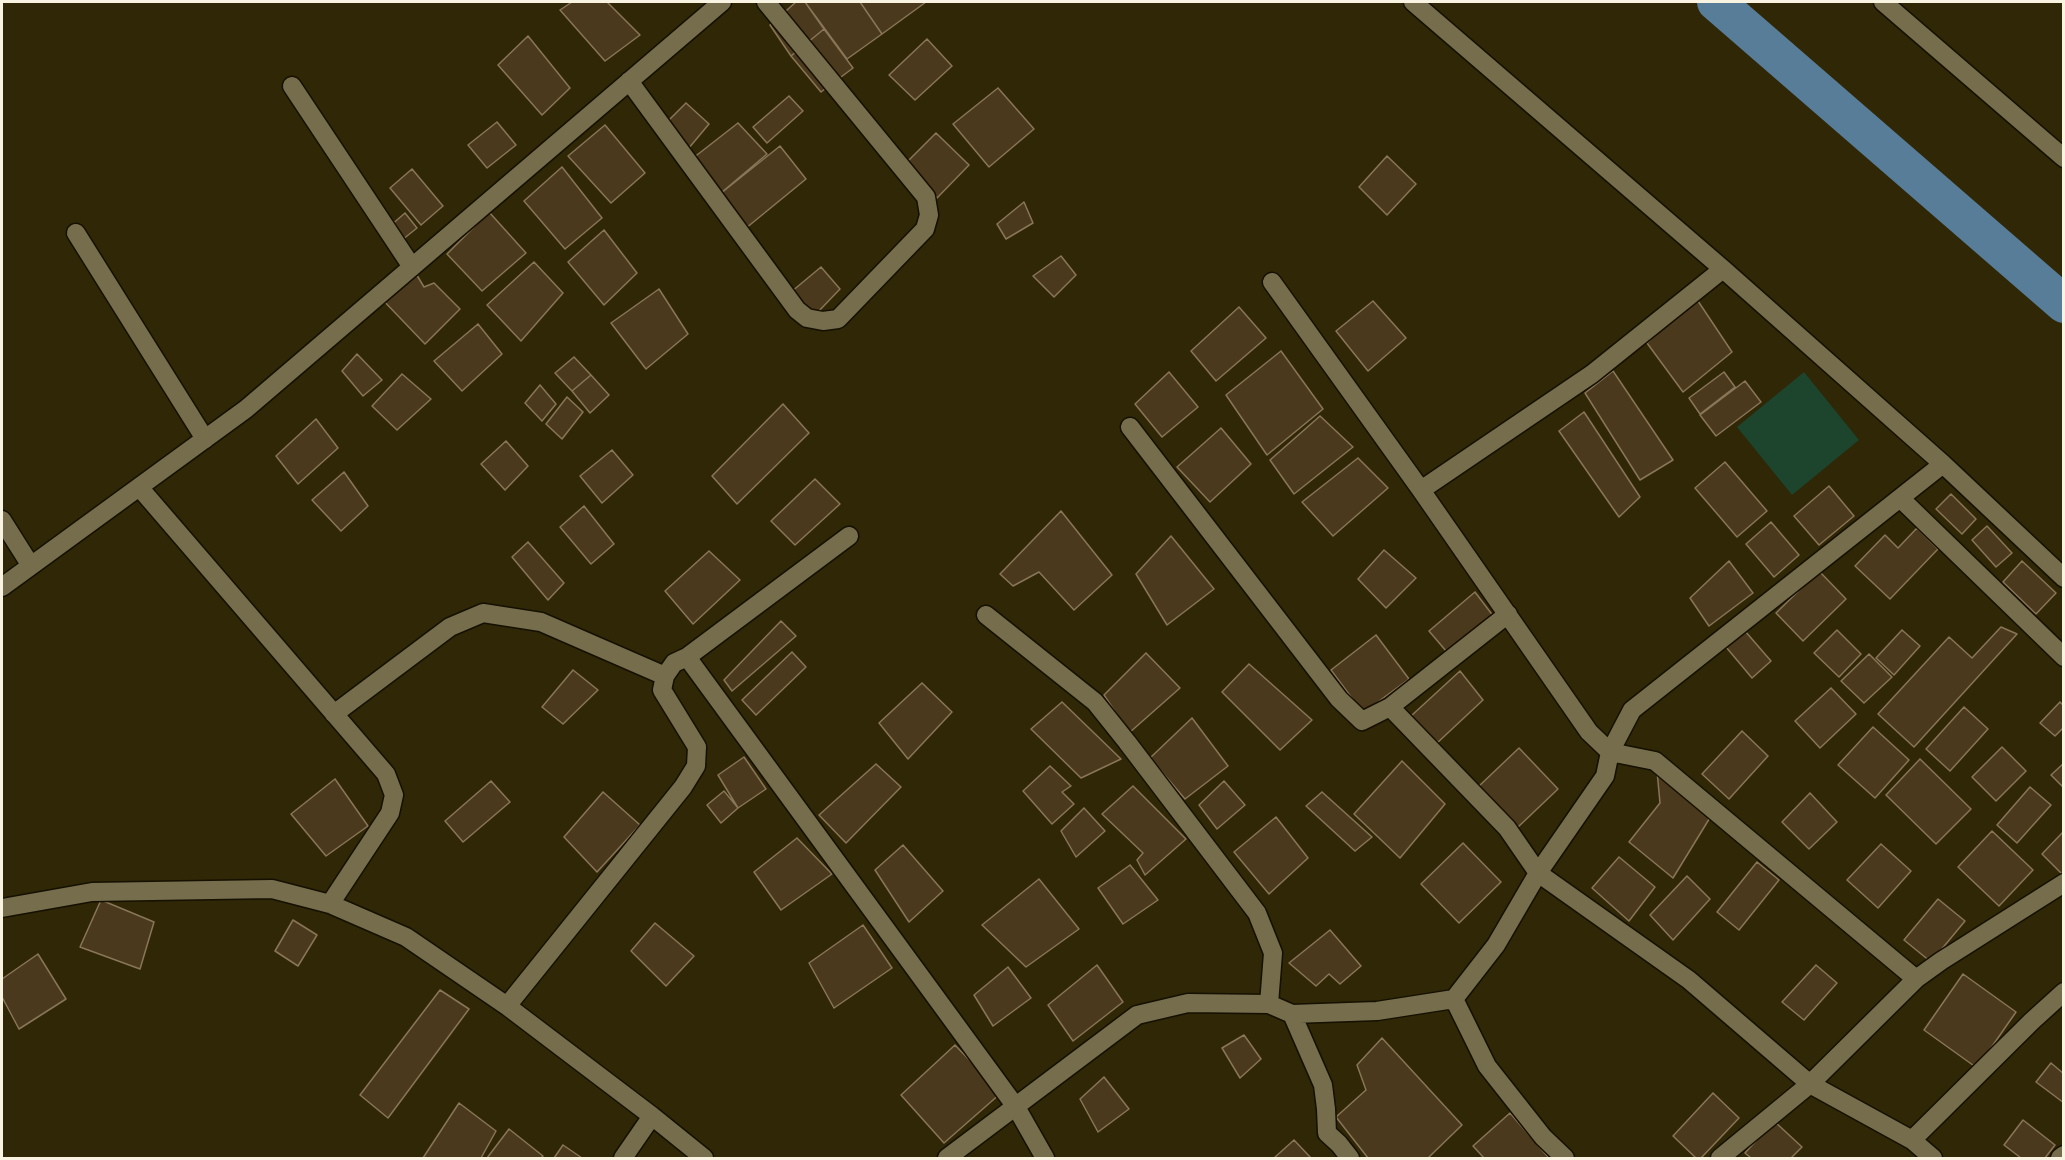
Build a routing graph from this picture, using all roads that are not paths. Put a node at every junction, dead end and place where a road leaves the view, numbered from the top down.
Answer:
1 (722, 2) edge
2 (766, 2) edge
3 (1413, 2) edge
4 (1882, 2) edge
5 (629, 81) junction
6 (292, 86) dead end
7 (2064, 159) edge
8 (76, 233) dead end
9 (412, 267) junction
10 (1723, 269) junction
11 (1272, 282) dead end
12 (1130, 427) dead end
13 (205, 439) junction
14 (1943, 465) junction
15 (139, 487) junction
16 (1421, 490) junction
17 (1900, 498) junction
18 (2, 520) edge
19 (849, 536) dead end
20 (31, 566) junction
21 (2064, 578) edge
22 (2, 587) edge
23 (1508, 614) junction
24 (986, 615) dead end
25 (687, 657) junction
26 (2064, 657) edge
27 (665, 676) junction
28 (1390, 706) junction
29 (334, 714) junction
30 (1610, 752) junction
31 (1538, 873) junction
32 (2064, 883) edge
33 (330, 904) junction
34 (2, 908) edge
35 (1916, 979) junction
36 (2064, 992) edge
37 (1454, 999) junction
38 (1269, 1004) junction
39 (507, 1006) junction
40 (1292, 1014) junction
41 (1810, 1084) junction
42 (1016, 1107) junction
43 (652, 1116) junction
44 (1912, 1140) junction
45 (623, 1158) edge
46 (704, 1158) edge
47 (947, 1158) edge
48 (1045, 1158) edge
49 (1350, 1158) edge
50 (1564, 1158) edge
51 (1720, 1158) edge
52 (1933, 1158) edge

1 - 5 street
2 - 5 street
3 - 10 street
4 - 7 street
5 - 9 street
6 - 9 street
8 - 13 street
9 - 13 street
10 - 14 street
10 - 16 street
11 - 16 street
12 - 28 street
13 - 15 street
14 - 17 street
14 - 21 street
15 - 20 street
15 - 29 street
16 - 23 street
17 - 26 street
17 - 30 street
18 - 20 street
19 - 25 street
20 - 22 street
23 - 28 street
23 - 30 street
24 - 38 street
25 - 27 street
25 - 42 street
27 - 29 street
27 - 39 street
28 - 31 street
29 - 33 street
30 - 31 street
30 - 35 street
31 - 37 street
31 - 41 street
32 - 35 street
33 - 34 street
33 - 39 street
35 - 41 street
36 - 44 street
37 - 40 street
37 - 50 street
38 - 40 street
38 - 42 street
39 - 43 street
40 - 49 street
41 - 44 street
41 - 51 street
42 - 47 street
42 - 48 street
43 - 45 street
43 - 46 street
44 - 52 street

